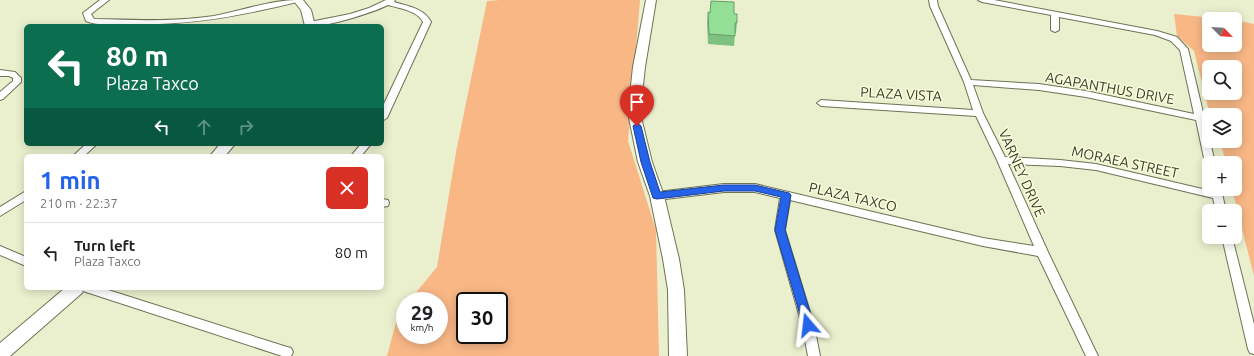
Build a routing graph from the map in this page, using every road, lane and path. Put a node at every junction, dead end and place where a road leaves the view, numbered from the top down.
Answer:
1 (105, 0) edge
2 (294, 0) edge
3 (298, 0) edge
4 (651, 0) edge
5 (933, 0) edge
6 (982, 0) edge
7 (389, 1) edge
8 (1055, 14) junction
9 (187, 24) edge
10 (310, 24) edge
11 (315, 24) edge
12 (1055, 30) dead end
13 (0, 73) edge
14 (968, 82) junction
15 (0, 97) edge
16 (821, 103) dead end
17 (979, 113) junction
18 (384, 114) edge
19 (1200, 118) junction
20 (90, 146) edge
21 (226, 146) edge
22 (364, 146) edge
23 (80, 154) edge
24 (220, 154) edge
25 (358, 154) edge
26 (1208, 156) edge
27 (1002, 160) junction
28 (1202, 189) edge
29 (786, 195) junction
30 (24, 196) edge
31 (657, 196) junction
32 (0, 212) edge
33 (1229, 244) edge
34 (0, 250) edge
35 (1042, 252) junction
36 (24, 261) edge
37 (74, 290) edge
38 (93, 290) edge
39 (1254, 349) edge
40 (287, 352) dead end
41 (0, 354) edge
42 (678, 356) edge
43 (814, 356) edge
44 (1092, 356) edge

1 - 9 street
2 - 9 street
3 - 10 main road
4 - 31 main road
5 - 14 street, VARNEY DRIVE
6 - 8 street
7 - 11 street
7 - 18 street
8 - 12 street
8 - 19 street
13 - 15 street
14 - 17 street, VARNEY DRIVE
14 - 19 street, AGAPANTHUS DRIVE
16 - 17 street, PLAZA VISTA
17 - 27 street, VARNEY DRIVE
19 - 26 street
20 - 23 street
21 - 24 main road
22 - 25 street
27 - 28 street, MORAEA STREET
27 - 35 street, VARNEY DRIVE
29 - 31 street, PLAZA TAXCO
29 - 35 street, PLAZA TAXCO
29 - 43 street
30 - 32 street
31 - 42 main road
33 - 39 street
34 - 36 street
35 - 44 street, VARNEY DRIVE
37 - 41 main road
38 - 40 street

